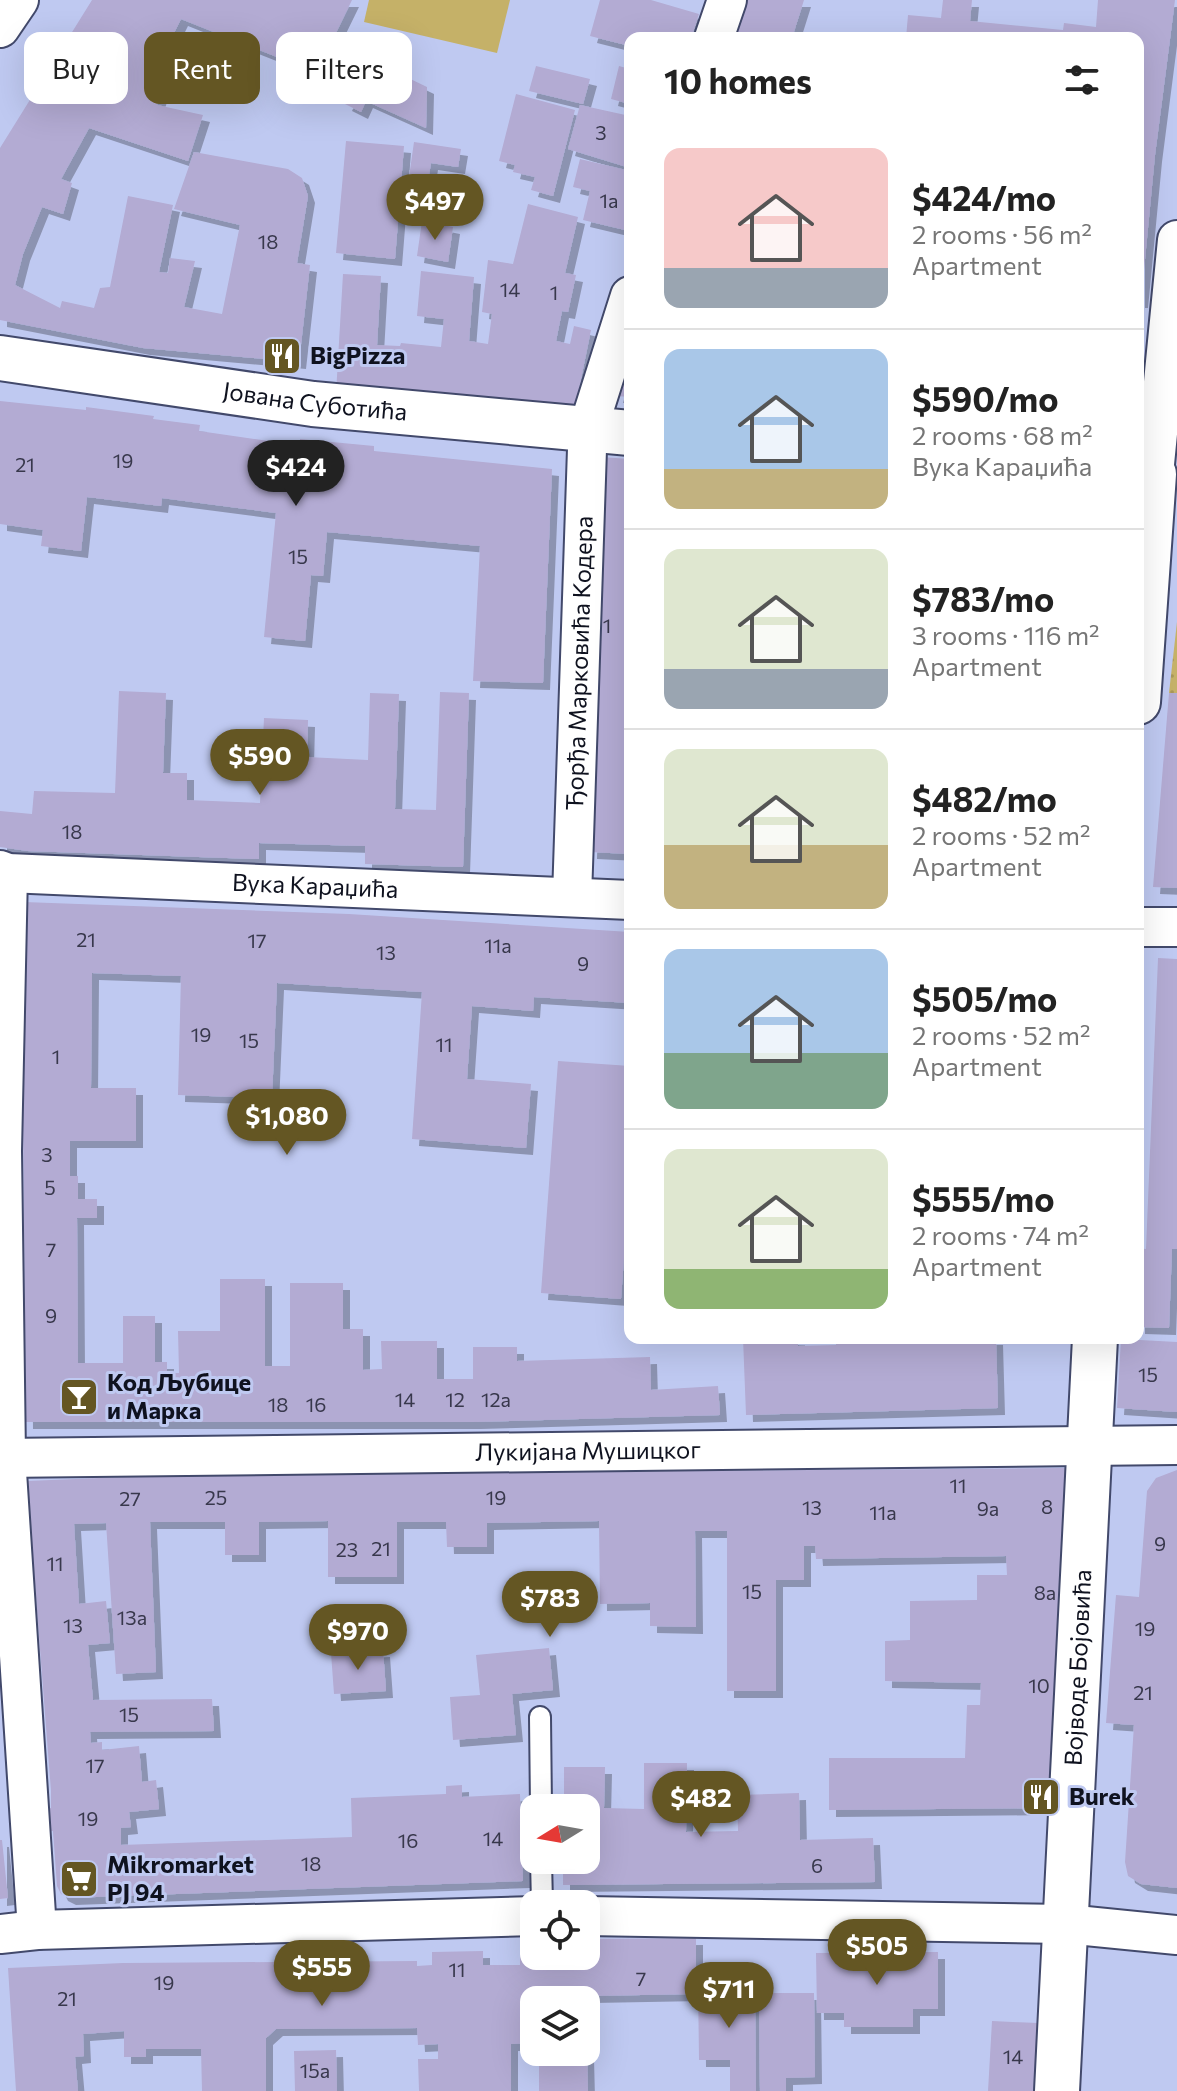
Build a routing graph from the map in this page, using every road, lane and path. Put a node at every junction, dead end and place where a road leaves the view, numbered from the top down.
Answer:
1 (19, 0) edge
2 (727, 0) edge
3 (0, 28) edge
4 (716, 32) edge
5 (1177, 240) edge
6 (624, 337) edge
7 (0, 358) edge
8 (610, 432) edge
9 (1156, 474) edge
10 (1144, 626) edge
11 (4, 871) edge
12 (572, 897) junction
13 (624, 900) edge
14 (1144, 927) edge
15 (1177, 927) edge
16 (1095, 1344) edge
17 (1088, 1444) junction
18 (1177, 1445) edge
19 (3, 1458) edge
20 (540, 1717) dead end
21 (541, 1794) edge
22 (520, 1916) edge
23 (600, 1916) edge
24 (1066, 1924) junction
25 (18, 1932) edge
26 (1177, 1935) edge
27 (1057, 2091) edge

1 - 3 street
2 - 4 street
5 - 9 street
6 - 8 street, Ђорђа Марковића Кодера
7 - 8 street, Јована Суботића
8 - 12 street, Ђорђа Марковића Кодера
9 - 10 street
11 - 12 street, Вука Караџића
11 - 19 street
12 - 13 street, Вука Караџића
14 - 15 street
16 - 17 street, Војводе Бојовића
17 - 18 street, Лукијана Мушицког
17 - 19 street, Лукијана Мушицког
17 - 24 street, Војводе Бојовића
19 - 25 street
20 - 21 lane
22 - 25 street
23 - 24 street
24 - 26 street
24 - 27 street, Војводе Бојовића

